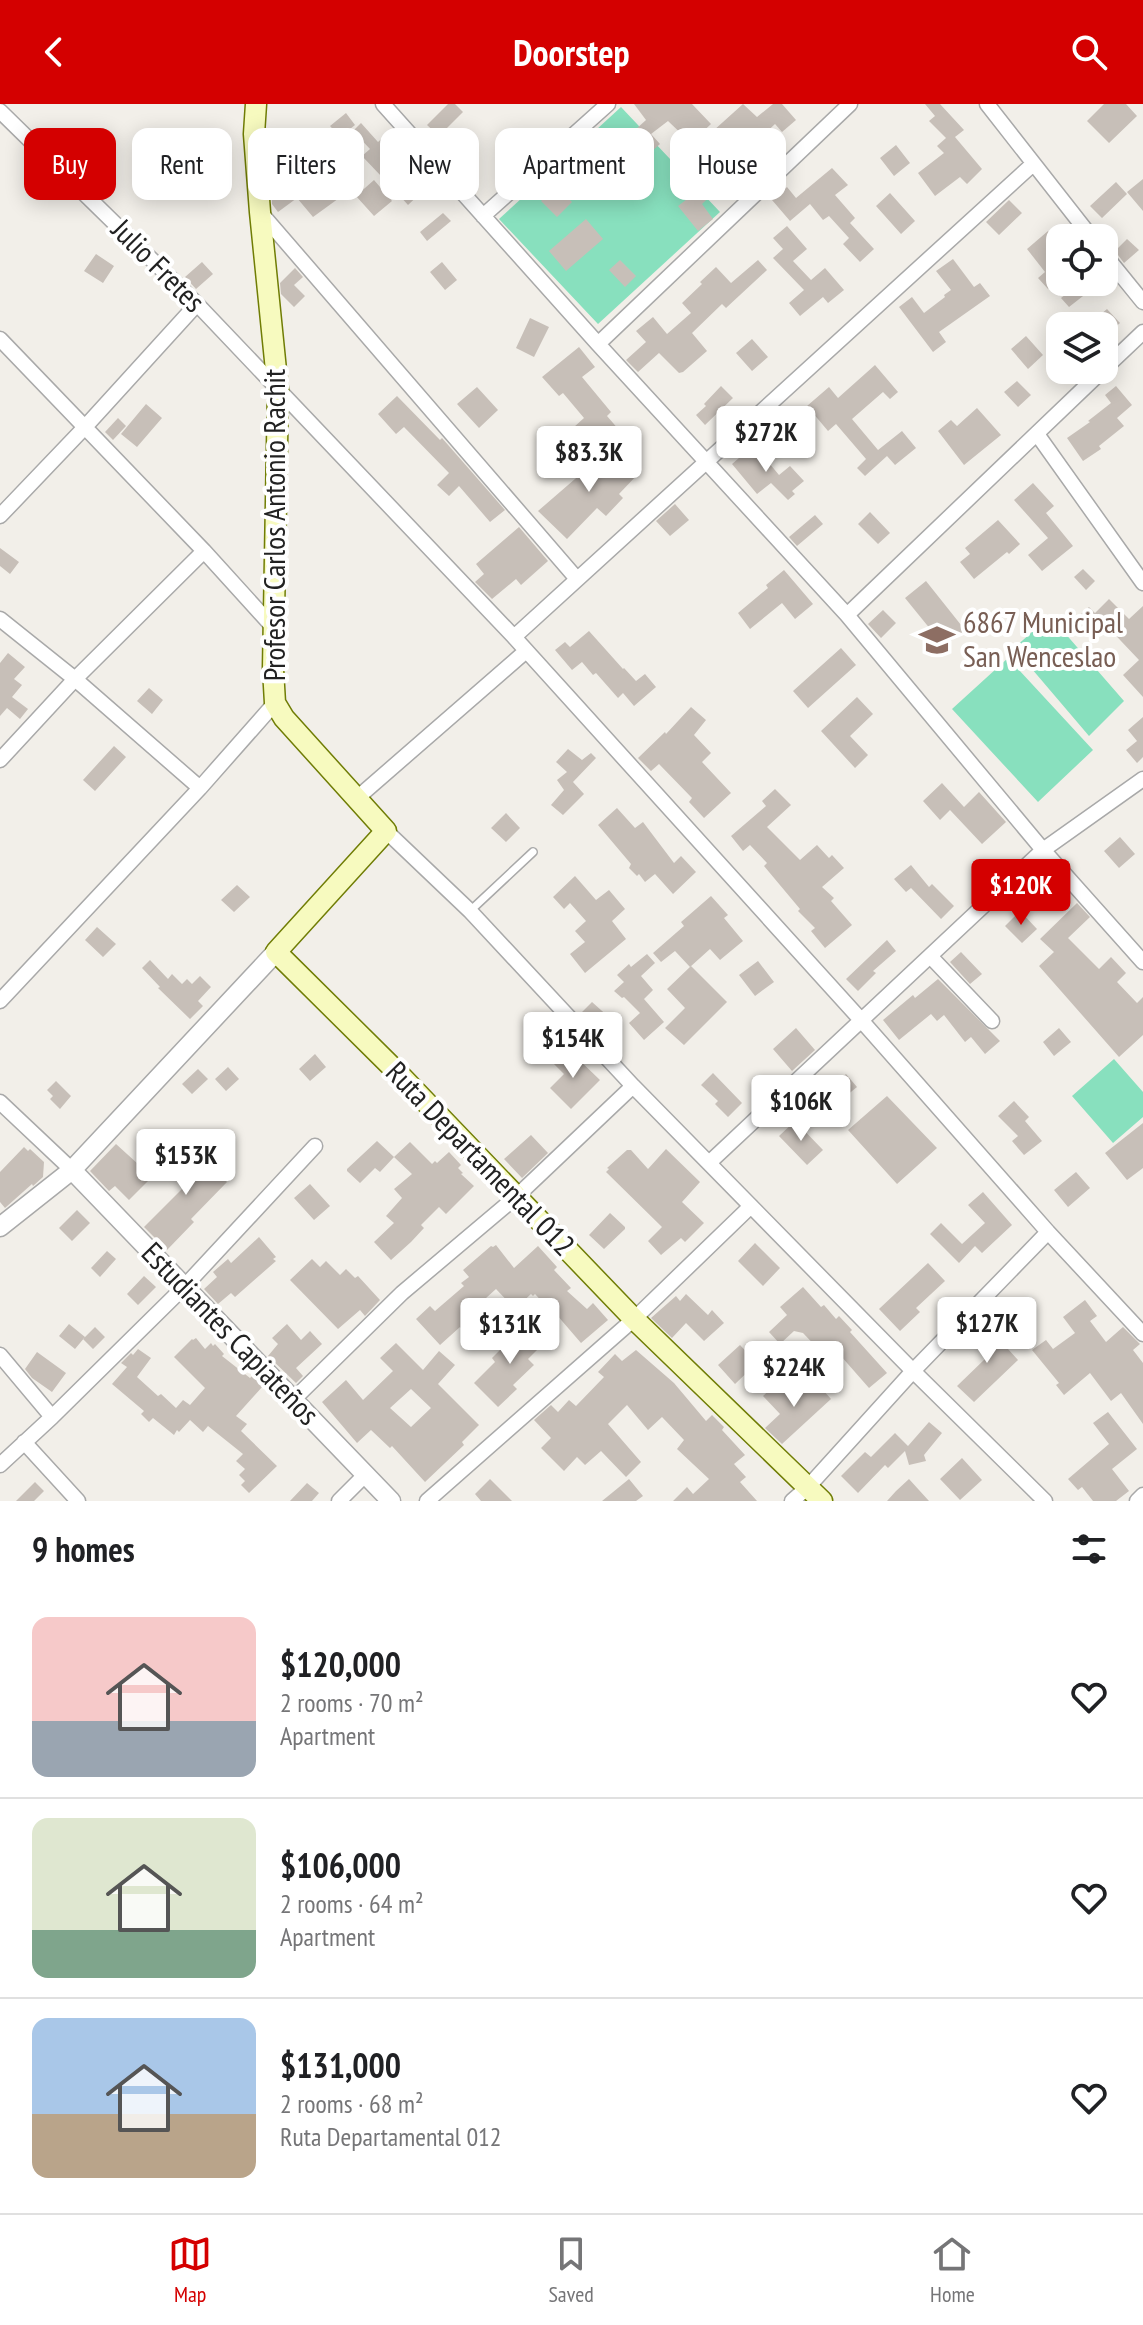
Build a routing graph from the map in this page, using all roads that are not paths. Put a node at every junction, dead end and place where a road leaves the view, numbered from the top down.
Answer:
1 (256, 104) edge
2 (383, 104) edge
3 (608, 104) edge
4 (850, 104) edge
5 (987, 104) edge
6 (0, 111) edge
7 (1033, 164) junction
8 (260, 212) junction
9 (483, 216) junction
10 (1081, 224) edge
11 (1118, 271) edge
12 (1143, 302) edge
13 (197, 304) junction
14 (1143, 332) edge
15 (0, 339) edge
16 (598, 344) junction
17 (1118, 356) edge
18 (1089, 384) edge
19 (278, 390) junction
20 (85, 427) junction
21 (1037, 434) junction
22 (706, 461) junction
23 (0, 516) edge
24 (204, 551) junction
25 (577, 579) junction
26 (1143, 583) edge
27 (847, 615) junction
28 (0, 619) edge
29 (273, 627) junction
30 (514, 637) junction
31 (526, 651) junction
32 (75, 679) junction
33 (275, 703) junction
34 (0, 760) edge
35 (1143, 779) edge
36 (200, 788) junction
37 (356, 799) junction
38 (386, 831) junction
39 (1043, 850) junction
40 (533, 852) dead end
41 (470, 911) junction
42 (276, 952) junction
43 (930, 956) junction
44 (1143, 962) edge
45 (0, 1001) edge
46 (861, 1020) junction
47 (992, 1021) dead end
48 (633, 1086) junction
49 (0, 1102) edge
50 (315, 1146) dead end
51 (710, 1162) junction
52 (72, 1170) junction
53 (517, 1196) junction
54 (751, 1206) junction
55 (0, 1227) edge
56 (1048, 1232) junction
57 (184, 1287) junction
58 (634, 1319) junction
59 (1143, 1334) edge
60 (0, 1355) edge
61 (913, 1371) junction
62 (293, 1400) junction
63 (52, 1417) junction
64 (24, 1442) junction
65 (0, 1465) edge
66 (365, 1475) junction
67 (815, 1494) edge
68 (1143, 1495) edge
69 (78, 1501) edge
70 (339, 1501) edge
71 (391, 1501) edge
72 (427, 1501) edge
73 (792, 1501) edge
74 (1045, 1501) edge
75 (1137, 1501) edge

1 - 8 main road, Profesor Carlos Antonio Rachit
2 - 9 street
3 - 9 street
4 - 16 street
5 - 7 street
6 - 13 street, Julio Fretes
7 - 10 street
7 - 22 street
8 - 19 main road, Profesor Carlos Antonio Rachit
8 - 25 street
9 - 16 street
11 - 12 street
13 - 19 street, Julio Fretes
13 - 20 street
14 - 17 street
15 - 20 street
16 - 22 street
18 - 21 street
19 - 29 main road, Profesor Carlos Antonio Rachit
19 - 30 street, Julio Fretes
20 - 23 street
20 - 24 street
21 - 26 street
21 - 27 street
22 - 25 street
22 - 27 street
24 - 29 street
24 - 32 street
25 - 30 street
27 - 39 street
28 - 32 street
29 - 33 main road, Profesor Carlos Antonio Rachit
30 - 31 street, Julio Fretes
31 - 37 street
31 - 46 street, Julio Fretes
32 - 34 street
32 - 36 street
33 - 36 street
33 - 37 main road, Profesor Carlos Antonio Rachit
35 - 39 street
36 - 45 street
37 - 38 main road, Profesor Carlos Antonio Rachit
38 - 41 street
38 - 42 main road
39 - 43 street
39 - 44 street
40 - 41 lane
41 - 48 street
42 - 52 street
42 - 53 main road, Ruta Departamental 012
43 - 46 street
43 - 47 street
46 - 51 street
46 - 56 street, Julio Fretes
48 - 51 street
48 - 53 street
49 - 52 street, Estudiantes Capiateños
50 - 57 street
51 - 54 street
52 - 55 street
52 - 57 street, Estudiantes Capiateños
53 - 58 main road, Ruta Departamental 012
53 - 62 street
54 - 58 street
54 - 61 street
56 - 59 street, Julio Fretes
56 - 61 street
57 - 62 street, Estudiantes Capiateños
57 - 63 street
58 - 67 main road, Ruta Departamental 012
58 - 72 street
60 - 63 street
61 - 67 street
61 - 74 street
62 - 66 street, Estudiantes Capiateños
63 - 64 street
64 - 65 street
64 - 69 street
66 - 70 street
66 - 71 street, Estudiantes Capiateños
67 - 73 street
68 - 75 street

